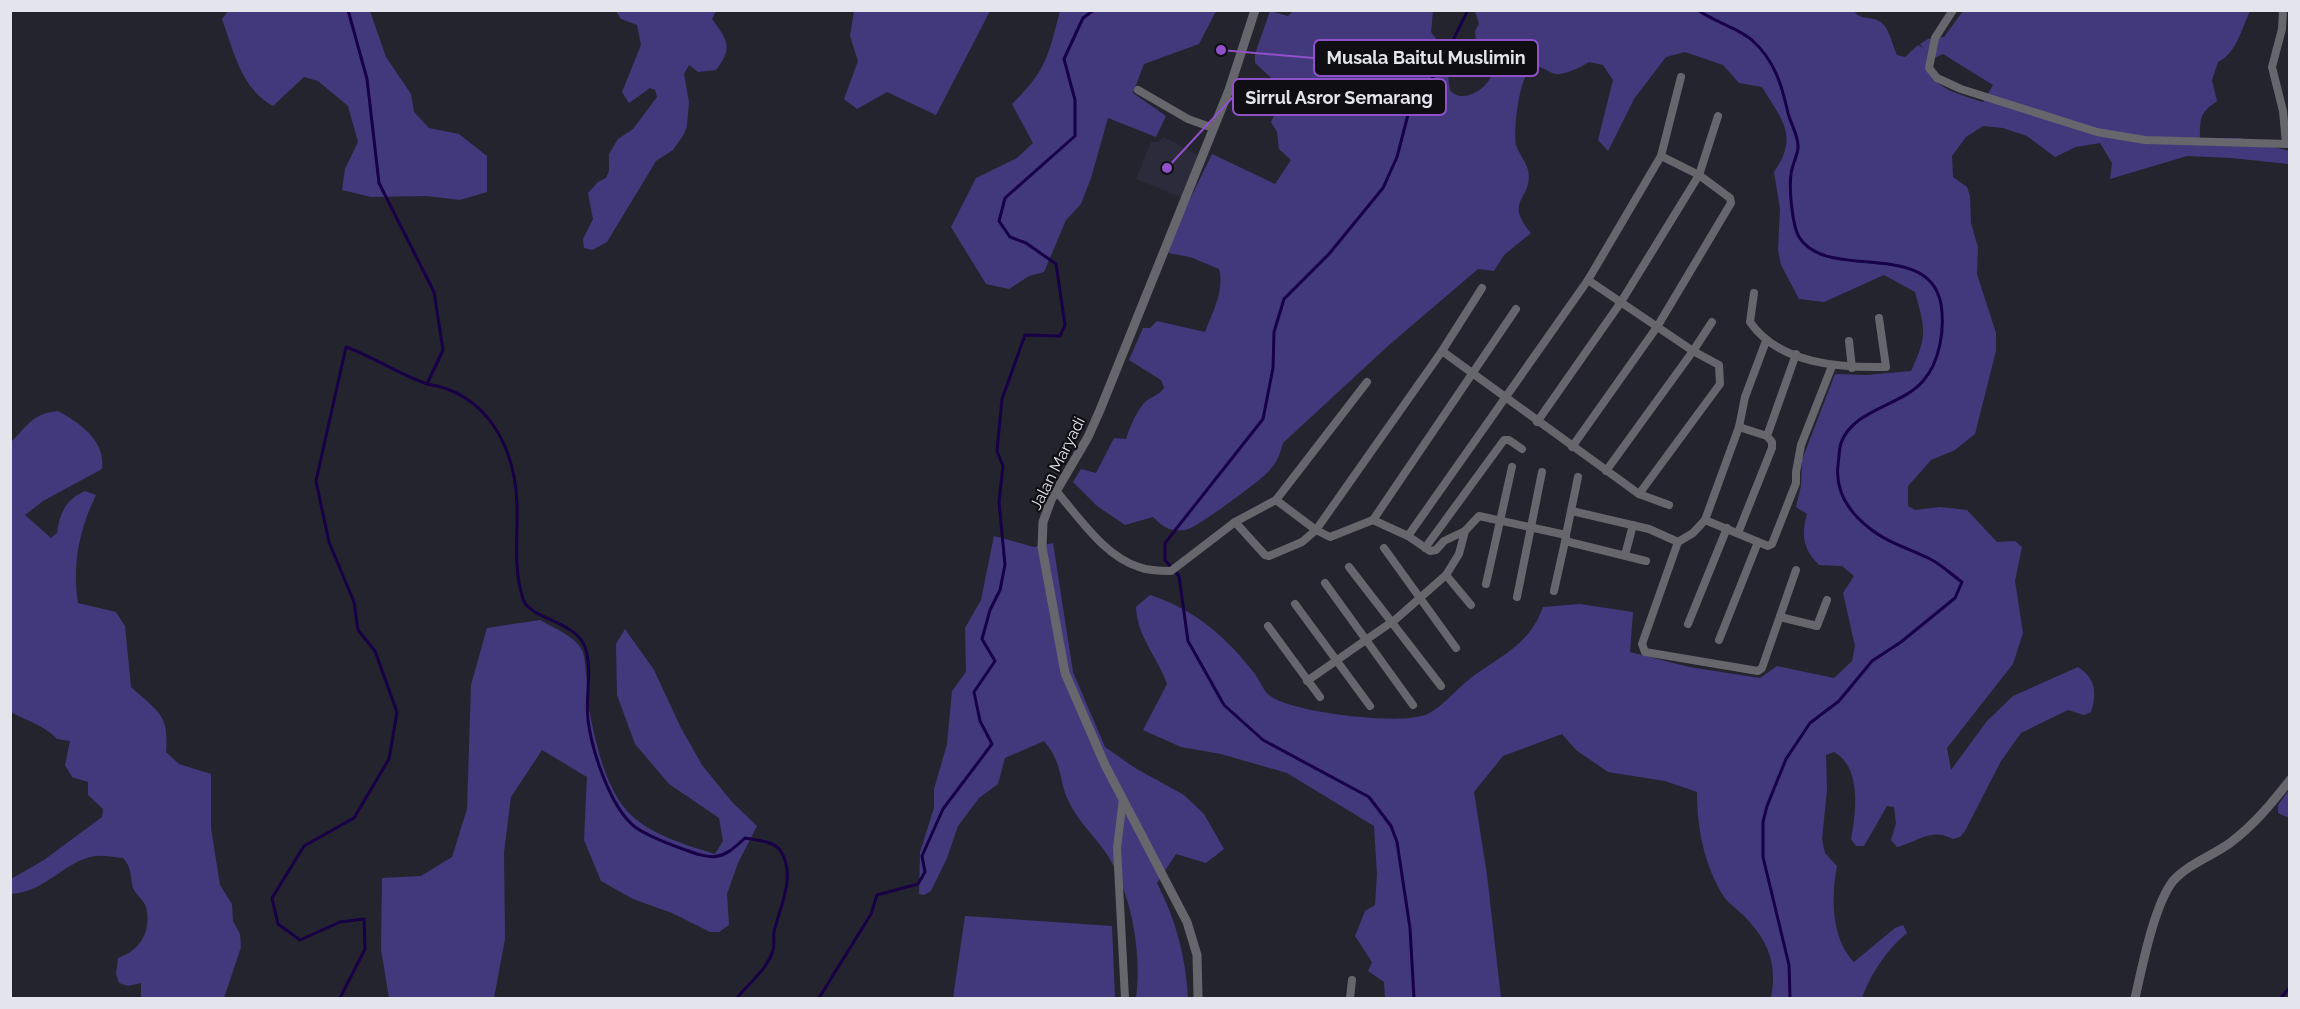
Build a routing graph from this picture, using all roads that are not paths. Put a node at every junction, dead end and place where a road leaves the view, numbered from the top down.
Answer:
1 (1255, 10) edge
2 (1953, 10) edge
3 (2283, 10) edge
4 (1681, 77) dead end
5 (1138, 90) dead end
6 (1229, 90) junction
7 (1273, 102) dead end
8 (2286, 108) edge
9 (1718, 116) dead end
10 (1213, 128) junction
11 (2288, 144) edge
12 (1661, 156) junction
13 (1698, 175) junction
14 (1588, 280) junction
15 (1482, 288) dead end
16 (1754, 293) dead end
17 (1621, 303) junction
18 (1516, 309) dead end
19 (1879, 318) dead end
20 (1712, 322) dead end
21 (1656, 327) junction
22 (1849, 340) dead end
23 (1766, 341) junction
24 (1442, 351) junction
25 (1693, 351) junction
26 (1796, 354) junction
27 (1832, 366) junction
28 (1852, 368) junction
29 (1473, 374) junction
30 (1367, 382) dead end
31 (1506, 398) junction
32 (1537, 422) junction
33 (1739, 427) junction
34 (1767, 436) junction
35 (1572, 447) junction
36 (1522, 449) dead end
37 (1512, 467) dead end
38 (1606, 471) junction
39 (1542, 472) dead end
40 (1578, 477) dead end
41 (1056, 491) junction
42 (1639, 494) junction
43 (1276, 500) junction
44 (1669, 505) dead end
45 (1572, 511) junction
46 (1373, 520) junction
47 (1705, 520) junction
48 (1501, 521) junction
49 (1235, 522) junction
50 (1633, 525) junction
51 (1727, 528) junction
52 (1530, 529) junction
53 (1316, 530) junction
54 (1465, 531) junction
55 (1738, 533) junction
56 (1408, 536) junction
57 (1565, 538) junction
58 (1678, 542) junction
59 (1758, 542) junction
60 (1384, 548) dead end
61 (1425, 548) junction
62 (1625, 555) junction
63 (1646, 561) dead end
64 (1349, 567) dead end
65 (1796, 570) dead end
66 (1446, 575) junction
67 (1324, 583) dead end
68 (1486, 584) dead end
69 (1554, 591) dead end
70 (1420, 597) junction
71 (1517, 597) dead end
72 (1827, 600) dead end
73 (1295, 604) dead end
74 (1471, 605) dead end
75 (1780, 617) junction
76 (1391, 622) junction
77 (1688, 624) dead end
78 (1268, 626) dead end
79 (1719, 640) dead end
80 (1365, 641) junction
81 (1456, 648) dead end
82 (1337, 661) junction
83 (1307, 681) junction
84 (1441, 686) dead end
85 (1320, 697) dead end
86 (1413, 705) dead end
87 (1370, 706) dead end
88 (2289, 780) edge
89 (1123, 799) junction
90 (1352, 980) dead end
91 (1125, 999) edge
92 (1198, 999) edge
93 (1350, 999) edge
94 (2135, 999) edge

1 - 6 street, Jalan Maryadi
2 - 11 street
3 - 8 street
4 - 12 street
5 - 10 street
6 - 7 street
6 - 10 street, Jalan Maryadi
8 - 11 street
9 - 13 street
10 - 41 street, Jalan Maryadi
12 - 13 street
12 - 14 street
13 - 17 street
13 - 21 street
14 - 17 street
14 - 31 street
15 - 24 street
16 - 23 street
17 - 21 street
17 - 32 street
18 - 29 street
19 - 28 street
20 - 25 street
21 - 25 street
21 - 35 street
22 - 28 street
23 - 26 street
23 - 33 street
24 - 29 street
24 - 53 street
25 - 38 street
25 - 42 street
26 - 27 street
26 - 34 street
27 - 28 street
27 - 59 street
29 - 31 street
29 - 46 street
30 - 43 street
31 - 32 street
31 - 56 street
32 - 35 street
33 - 34 street
33 - 47 street
34 - 55 street
35 - 38 street
36 - 61 street
37 - 48 street
38 - 42 street
39 - 52 street
40 - 45 street
41 - 49 street
41 - 89 street, Jalan Maryadi
42 - 44 street
43 - 49 street
43 - 53 street
45 - 50 street
45 - 57 street
46 - 53 street
46 - 56 street
47 - 51 street
47 - 58 street
48 - 52 street
48 - 54 street
48 - 68 street
49 - 53 street
50 - 58 street
50 - 62 street
51 - 55 street
51 - 77 street
52 - 57 street
52 - 71 street
54 - 61 street
54 - 66 street
55 - 59 street
56 - 61 street
57 - 62 street
57 - 69 street
58 - 75 street
59 - 79 street
60 - 70 street
62 - 63 street
64 - 76 street
65 - 75 street
66 - 70 street
66 - 74 street
67 - 80 street
70 - 76 street
70 - 81 street
72 - 75 street
73 - 82 street
76 - 80 street
76 - 84 street
78 - 83 street
80 - 82 street
80 - 86 street
82 - 83 street
82 - 87 street
83 - 85 street
88 - 94 street
89 - 91 street
89 - 92 street, Jalan Maryadi
90 - 93 street

